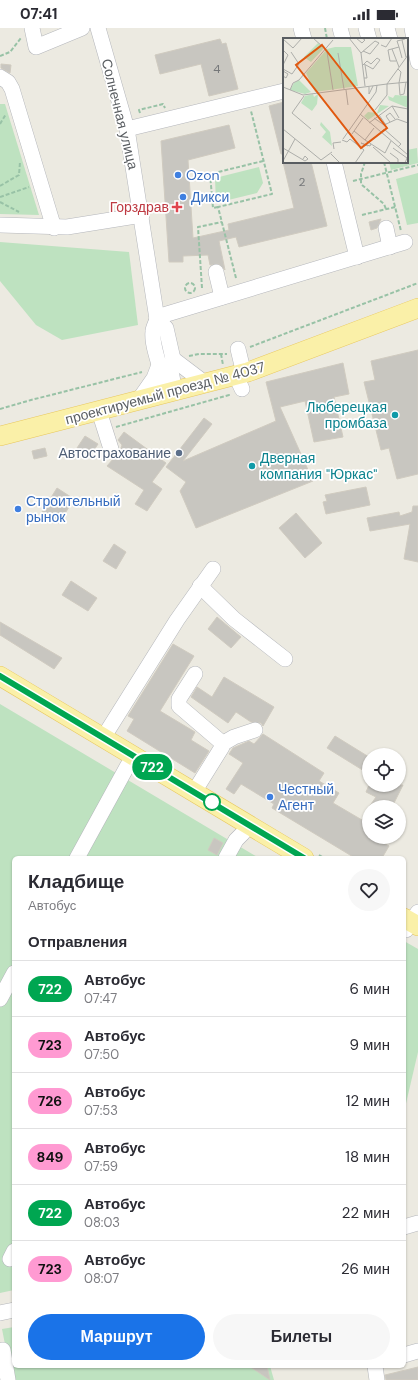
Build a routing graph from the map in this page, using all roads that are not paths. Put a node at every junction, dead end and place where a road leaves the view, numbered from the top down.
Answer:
1 (82, 28) edge
2 (98, 28) edge
3 (301, 28) edge
4 (340, 28) edge
5 (366, 28) edge
6 (387, 28) edge
7 (412, 28) edge
8 (29, 30) edge
9 (304, 38) edge
10 (343, 38) edge
11 (369, 38) edge
12 (390, 38) edge
13 (418, 62) edge
14 (0, 77) edge
15 (283, 91) edge
16 (127, 129) junction
17 (334, 163) edge
18 (142, 215) junction
19 (0, 225) edge
20 (54, 228) junction
21 (386, 228) dead end
22 (403, 237) road end
23 (390, 247) junction
24 (357, 257) junction
25 (219, 271) dead end
26 (225, 296) junction
27 (418, 308) edge
28 (157, 318) junction
29 (238, 350) road end
30 (180, 358) junction
31 (159, 365) junction
32 (238, 383) junction
33 (206, 384) junction
34 (171, 393) junction
35 (138, 401) junction
36 (99, 411) junction
37 (0, 436) edge
38 (110, 449) dead end
39 (213, 569) dead end
40 (200, 586) junction
41 (285, 659) dead end
42 (195, 674) dead end
43 (0, 676) edge
44 (0, 689) edge
45 (255, 730) dead end
46 (103, 738) junction
47 (222, 744) junction
48 (128, 765) junction
49 (194, 792) junction
50 (243, 833) junction
51 (78, 856) edge
52 (227, 856) edge
53 (280, 856) edge
54 (301, 856) edge
55 (12, 978) edge
56 (0, 999) edge
57 (418, 1223) edge
58 (406, 1226) edge
59 (12, 1310) edge
60 (0, 1313) edge
61 (3, 1350) dead end
62 (418, 1351) edge
63 (406, 1354) edge
64 (376, 1368) edge
65 (8, 1380) edge
66 (377, 1380) edge

1 - 8 street
2 - 16 street, Солнечная улица
3 - 9 street
4 - 10 street
5 - 11 street
6 - 12 street
7 - 13 street
14 - 20 street
15 - 16 street
16 - 18 street, Солнечная улица
17 - 24 street
18 - 20 street
18 - 28 street, Солнечная улица
19 - 20 street
21 - 23 street
22 - 23 street
23 - 24 street
24 - 26 street
25 - 26 street
26 - 28 street
27 - 32 main road, проектируемый проезд № 4037
28 - 30 street
28 - 31 street
29 - 32 street
30 - 33 street
30 - 34 street
31 - 34 street
31 - 35 street
32 - 33 main road, проектируемый проезд № 4037
33 - 34 main road, проектируемый проезд № 4037
34 - 35 main road, проектируемый проезд № 4037
35 - 36 main road, проектируемый проезд № 4037
36 - 37 main road, проектируемый проезд № 4037
36 - 38 street
39 - 40 street
40 - 41 street
40 - 46 street
42 - 47 street
43 - 46 main road
44 - 48 main road
45 - 47 street
46 - 49 main road
47 - 49 street
48 - 50 main road
48 - 51 street
49 - 54 main road
50 - 52 street
50 - 53 main road
55 - 56 street
57 - 58 street
59 - 60 street
61 - 65 street
62 - 63 street
64 - 66 street

